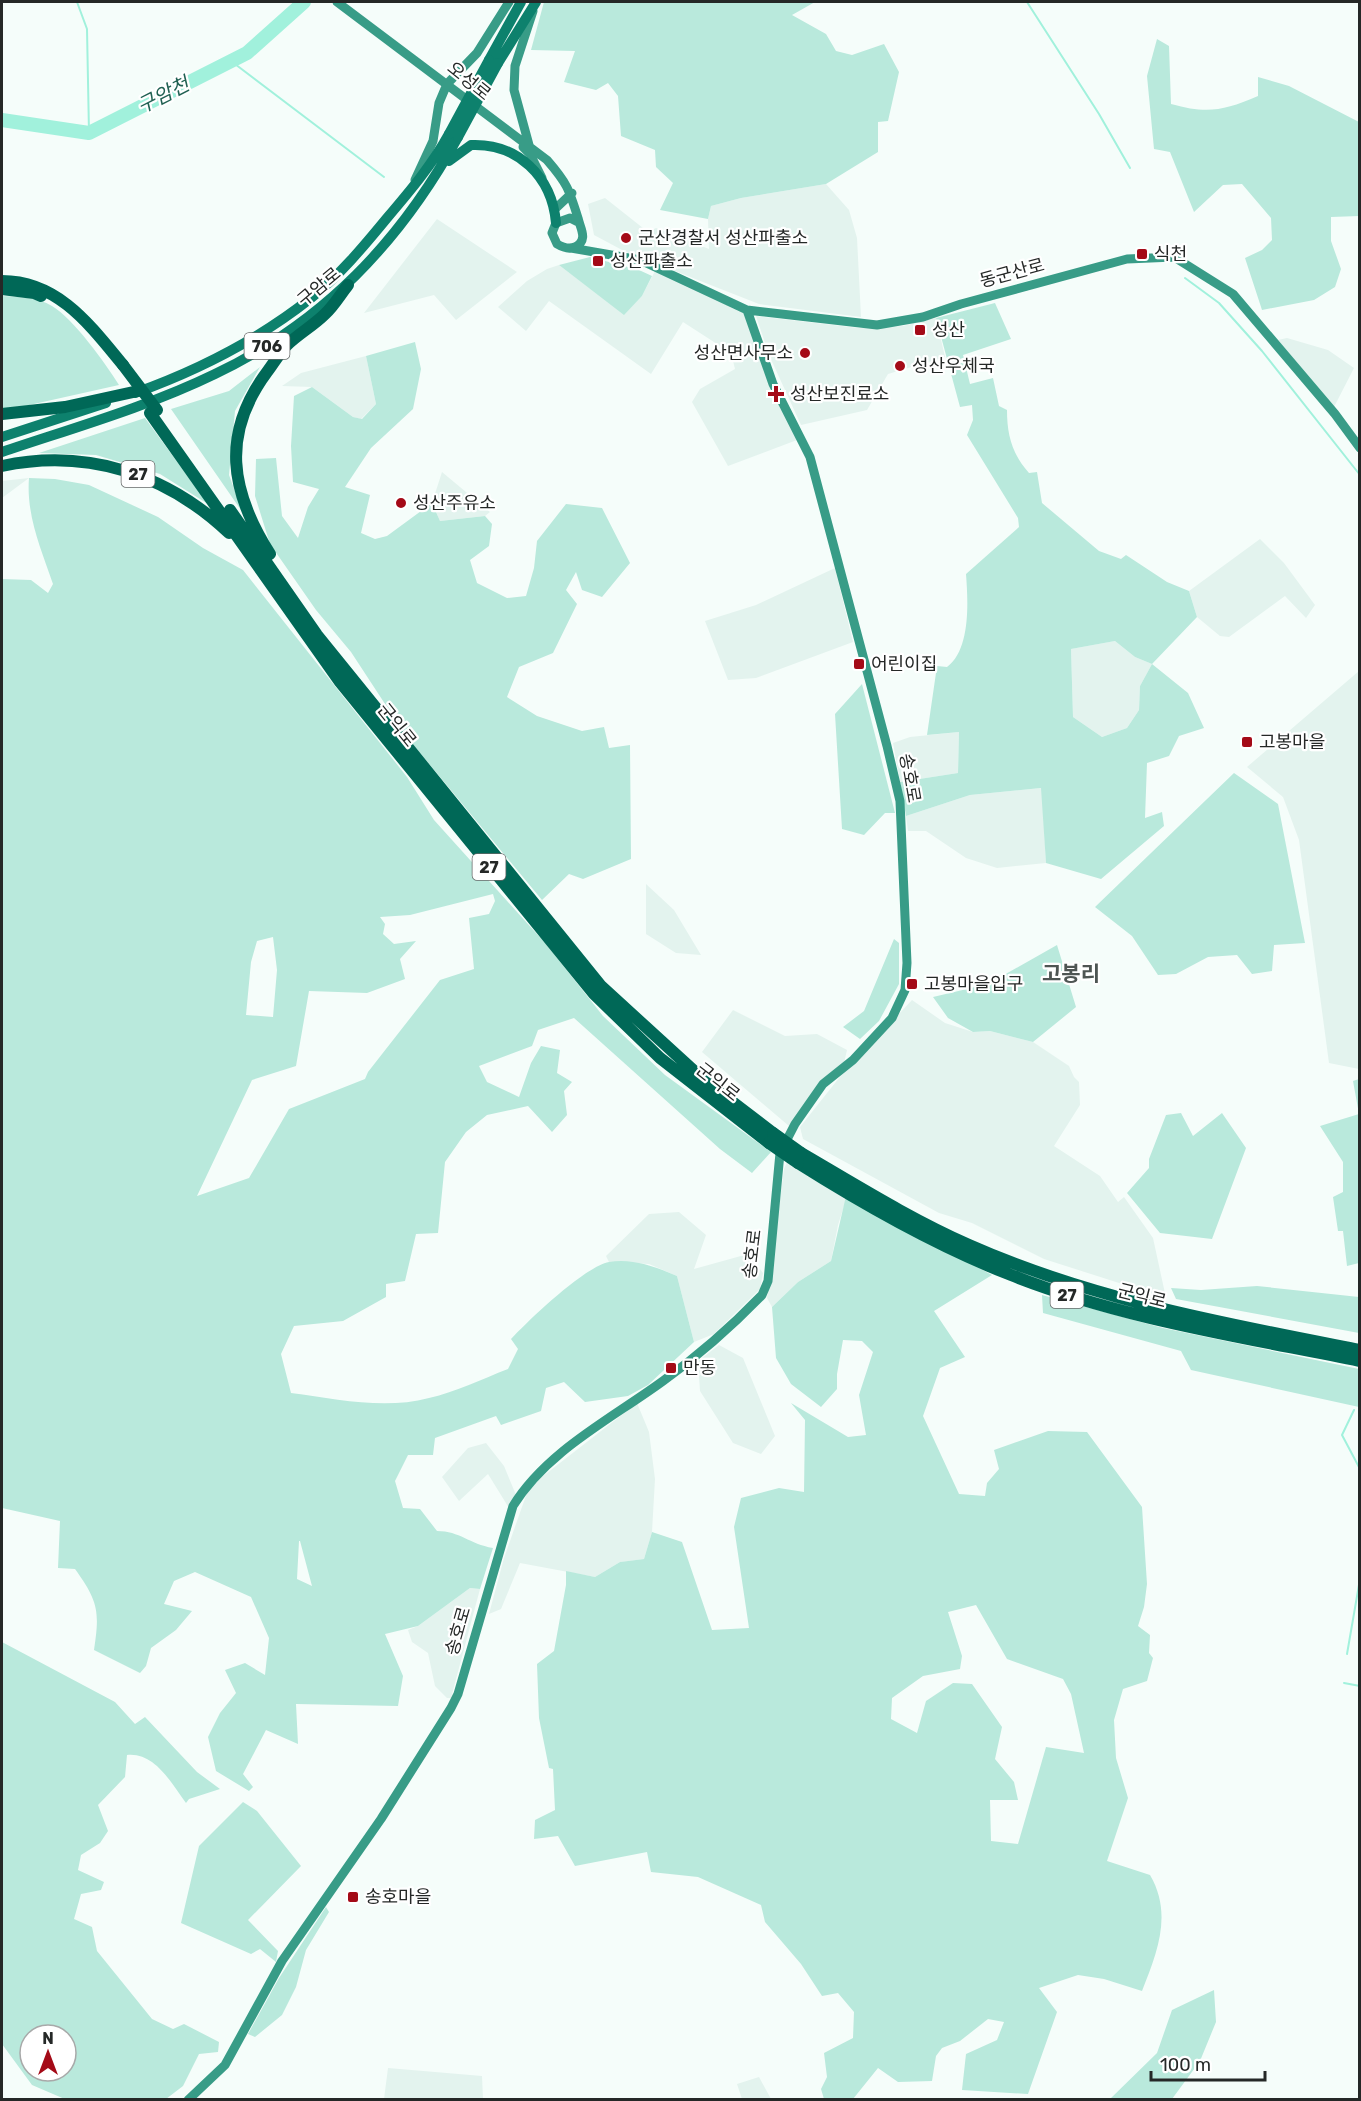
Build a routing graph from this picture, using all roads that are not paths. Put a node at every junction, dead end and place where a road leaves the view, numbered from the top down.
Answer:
1 (336, 2) edge
2 (509, 2) edge
3 (521, 2) edge
4 (536, 2) edge
5 (493, 61) junction
6 (447, 84) junction
7 (501, 128) junction
8 (453, 135) junction
9 (529, 145) junction
10 (436, 174) junction
11 (548, 191) junction
12 (408, 193) junction
13 (572, 193) junction
14 (555, 209) junction
15 (578, 222) junction
16 (556, 223) junction
17 (583, 234) junction
18 (571, 248) junction
19 (603, 254) junction
20 (2, 281) edge
21 (348, 285) junction
22 (2, 290) edge
23 (747, 310) junction
24 (120, 367) junction
25 (138, 391) junction
26 (153, 412) junction
27 (2, 414) edge
28 (2, 437) edge
29 (1359, 448) edge
30 (2, 452) edge
31 (2, 465) edge
32 (250, 552) junction
33 (333, 654) junction
34 (771, 1138) junction
35 (800, 1158) junction
36 (1359, 1350) edge
37 (1359, 1361) edge
38 (188, 2100) edge

1 - 6 main road, 오성로
2 - 6 main road
3 - 5 main road, 구암로 / 706
4 - 5 main road, 구암로 / 706
4 - 9 main road
5 - 8 main road, 구암로 / 706, bridge
6 - 7 main road, 오성로
6 - 12 main road
7 - 9 main road, 오성로
7 - 11 main road
8 - 10 main road, 구암로 / 706
8 - 12 main road, 구암로 / 706
9 - 13 main road, 오성로
10 - 11 main road
10 - 21 main road, 구암로 / 706
11 - 14 main road
12 - 25 main road, 구암로 / 706
13 - 14 main road
13 - 15 main road
14 - 16 main road
15 - 16 main road
15 - 17 main road
16 - 18 main road
17 - 18 main road
17 - 19 main road
18 - 19 main road, 동군산로
19 - 23 main road, 동군산로
20 - 24 highway
21 - 30 main road, 구암로 / 706
21 - 33 highway
22 - 24 highway
23 - 29 main road, 동군산로
23 - 38 main road, 송호로
24 - 26 highway
25 - 27 highway
25 - 28 main road, 구암로 / 706
26 - 32 highway
26 - 33 highway, 27
31 - 32 highway, 27
32 - 34 highway, 군익로 / 27
33 - 34 highway, 군익로 / 27
34 - 35 highway, 군익로 / 27, bridge
35 - 36 highway, 군익로 / 27
35 - 37 highway, 군익로 / 27

